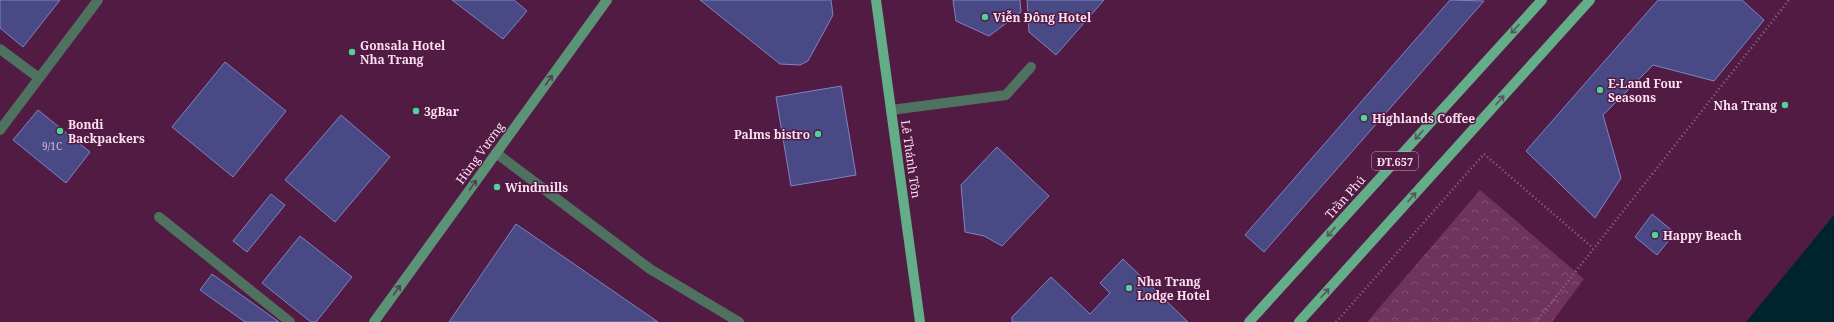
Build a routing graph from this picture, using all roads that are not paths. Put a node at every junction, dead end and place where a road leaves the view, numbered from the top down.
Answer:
1 (98, 0) edge
2 (607, 0) edge
3 (876, 0) edge
4 (1542, 0) edge
5 (1590, 0) edge
6 (0, 48) edge
7 (1031, 68) dead end
8 (39, 78) junction
9 (891, 110) junction
10 (0, 130) edge
11 (496, 153) junction
12 (159, 217) dead end
13 (290, 322) edge
14 (374, 322) edge
15 (739, 322) edge
16 (920, 322) edge
17 (1249, 322) edge
18 (1299, 322) edge

1 - 8 street
11 -> 2 street, Hùng Vương
3 - 9 main road, Lê Thánh Tôn
4 -> 17 main road, Trần Phú / ĐT.657
18 -> 5 main road, ĐT.657
6 - 8 street
7 - 9 street
8 - 10 street
9 - 16 main road, Lê Thánh Tôn
14 -> 11 street, Hùng Vương
11 - 15 street
12 - 13 street

